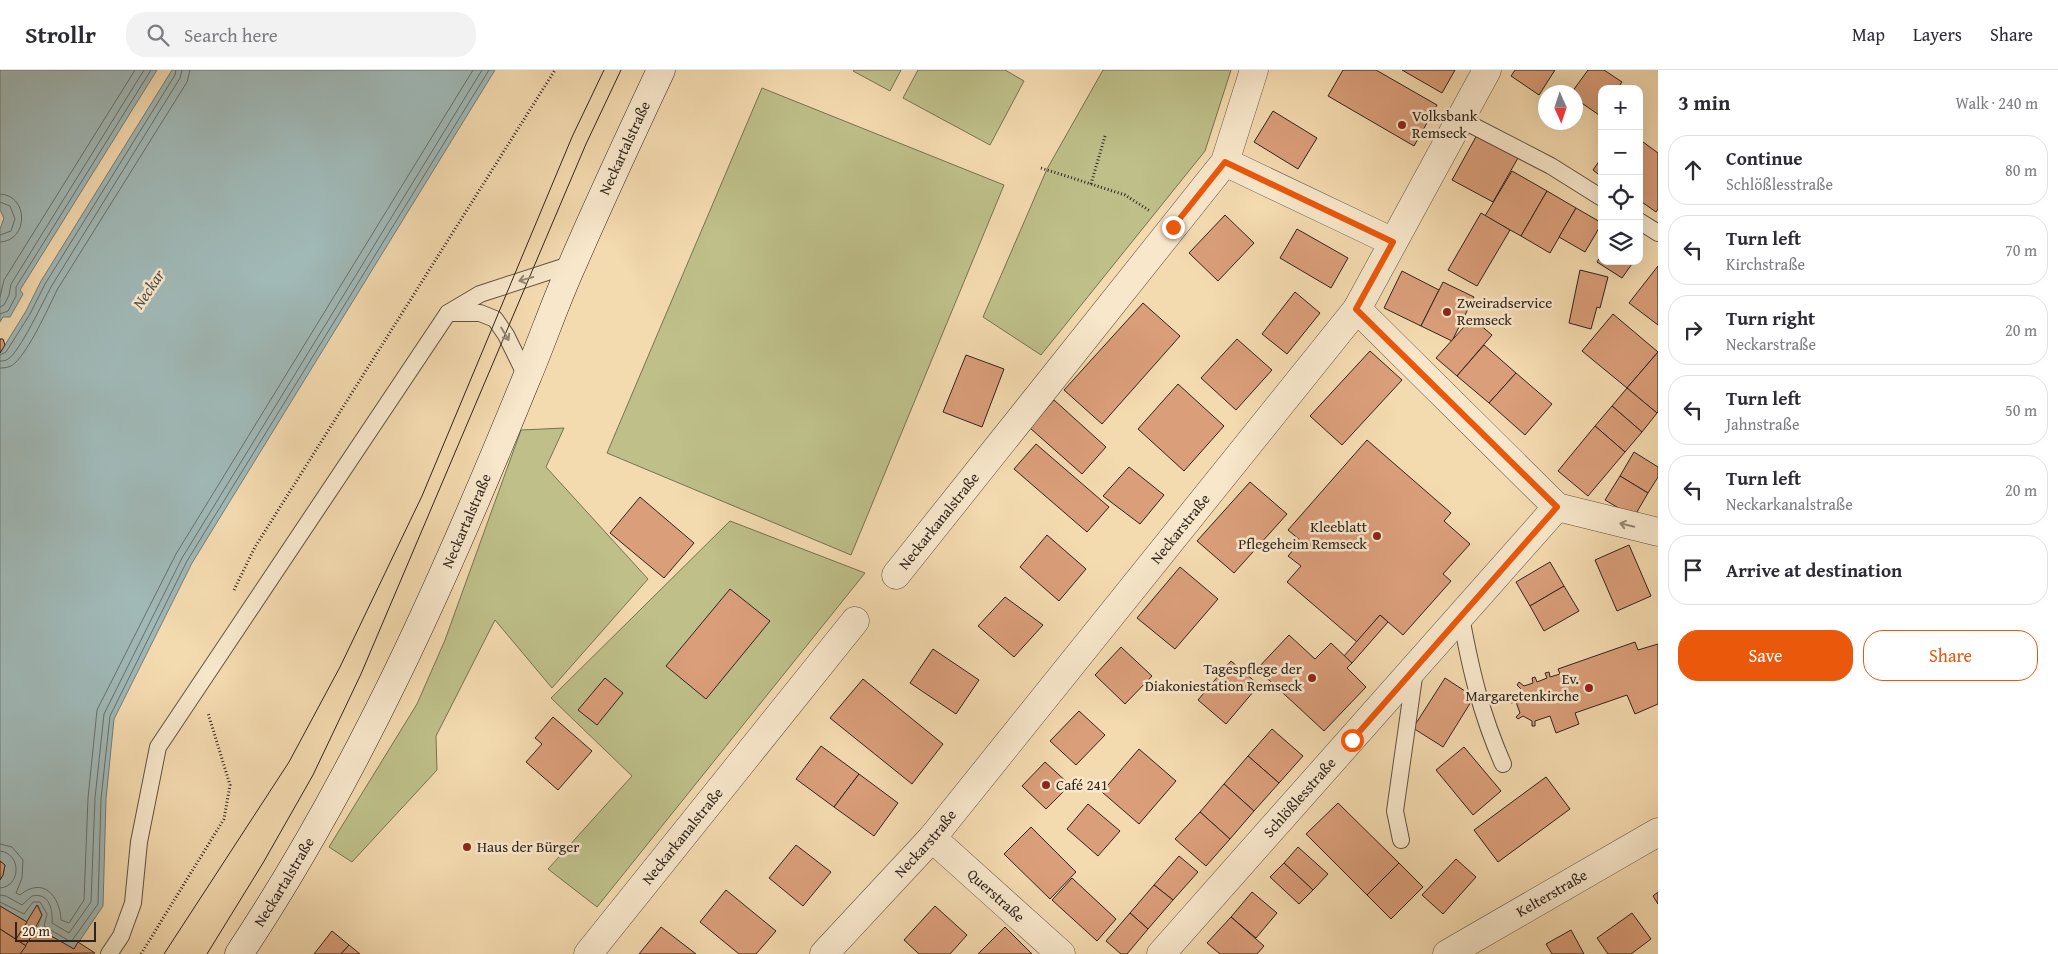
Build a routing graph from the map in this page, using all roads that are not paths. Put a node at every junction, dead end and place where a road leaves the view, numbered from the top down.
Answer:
1 (661, 70) edge
2 (1254, 70) edge
3 (1487, 70) edge
4 (1460, 119) junction
5 (1225, 162) junction
6 (1598, 195) edge
7 (1643, 224) edge
8 (1658, 234) edge
9 (1393, 242) junction
10 (572, 264) junction
11 (1356, 309) junction
12 (448, 313) junction
13 (527, 378) junction
14 (1557, 507) junction
15 (1658, 532) edge
16 (896, 575) dead end
17 (1461, 617) junction
18 (855, 620) dead end
19 (1415, 670) junction
20 (1503, 764) dead end
21 (1658, 832) edge
22 (932, 838) junction
23 (1402, 840) dead end
24 (109, 954) edge
25 (239, 954) edge
26 (588, 954) edge
27 (824, 954) edge
28 (1061, 954) edge
29 (1161, 954) edge
30 (1447, 954) edge

1 - 10 street, Neckartalstraße
2 - 5 street, Neckarkanalstraße
3 - 4 street, Neckarstraße
4 - 6 lane
4 - 9 street, Neckarstraße
5 - 9 street
5 - 16 street, Neckarkanalstraße
7 - 8 lane
9 - 11 street, Neckarstraße
10 -> 12 lane
10 - 13 street, Neckartalstraße
11 - 14 street
11 - 22 street, Neckarstraße
12 -> 13 lane
12 - 24 lane
13 - 25 street, Neckartalstraße
15 -> 14 street
14 - 17 street, Schlößlesstraße
17 - 19 street, Schlößlesstraße
17 - 20 lane
18 - 26 street, Neckarkanalstraße
19 - 23 lane
19 - 29 street, Schlößlesstraße
21 - 30 street, Kelterstraße
22 - 27 street, Neckarstraße
22 - 28 street, Querstraße

